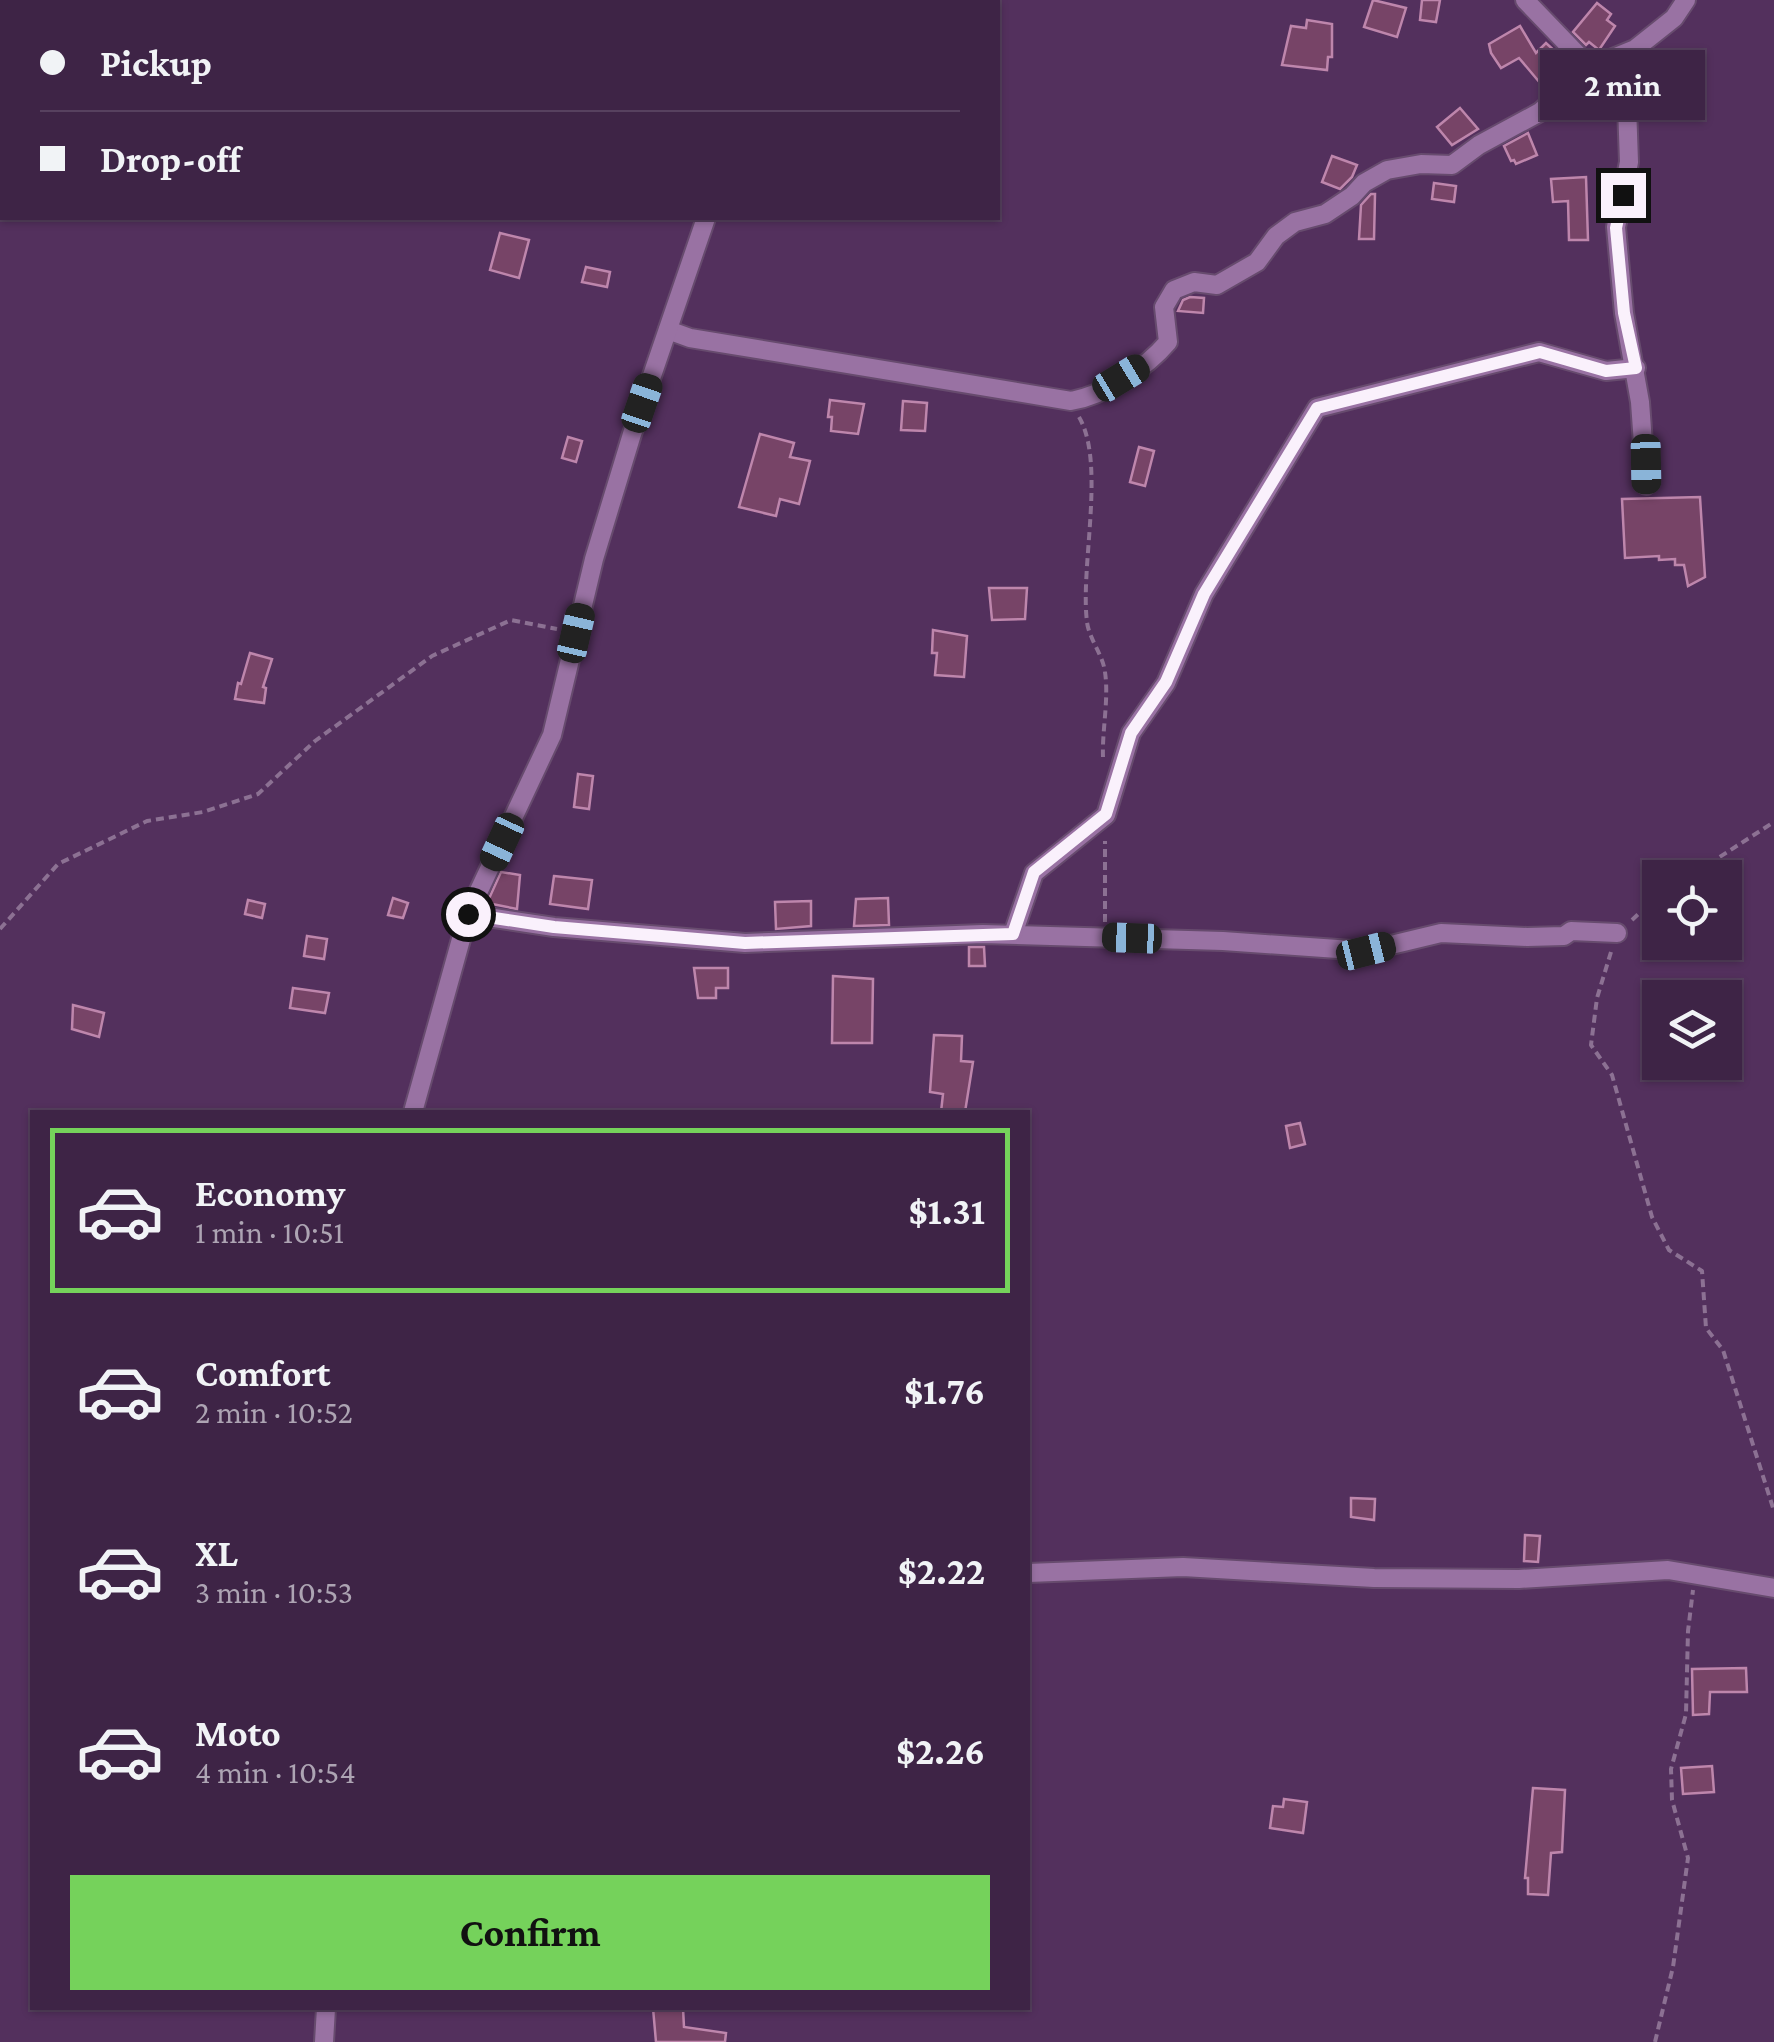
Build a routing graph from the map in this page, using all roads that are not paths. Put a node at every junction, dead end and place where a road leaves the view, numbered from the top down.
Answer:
1 (1524, 0) edge
2 (1686, 0) edge
3 (1591, 66) junction
4 (705, 220) edge
5 (668, 330) junction
6 (1636, 368) junction
7 (1646, 485) dead end
8 (468, 914) junction
9 (1617, 933) road end
10 (1013, 934) junction
11 (414, 1110) edge
12 (1030, 1574) edge
13 (1774, 1588) edge
14 (326, 2010) edge
15 (324, 2042) edge

1 - 3 street
2 - 3 street
3 - 5 street
3 - 6 street
4 - 5 street
5 - 8 street
6 - 7 street
6 - 10 street
8 - 10 street
8 - 11 street
9 - 10 street
12 - 13 street
14 - 15 street

